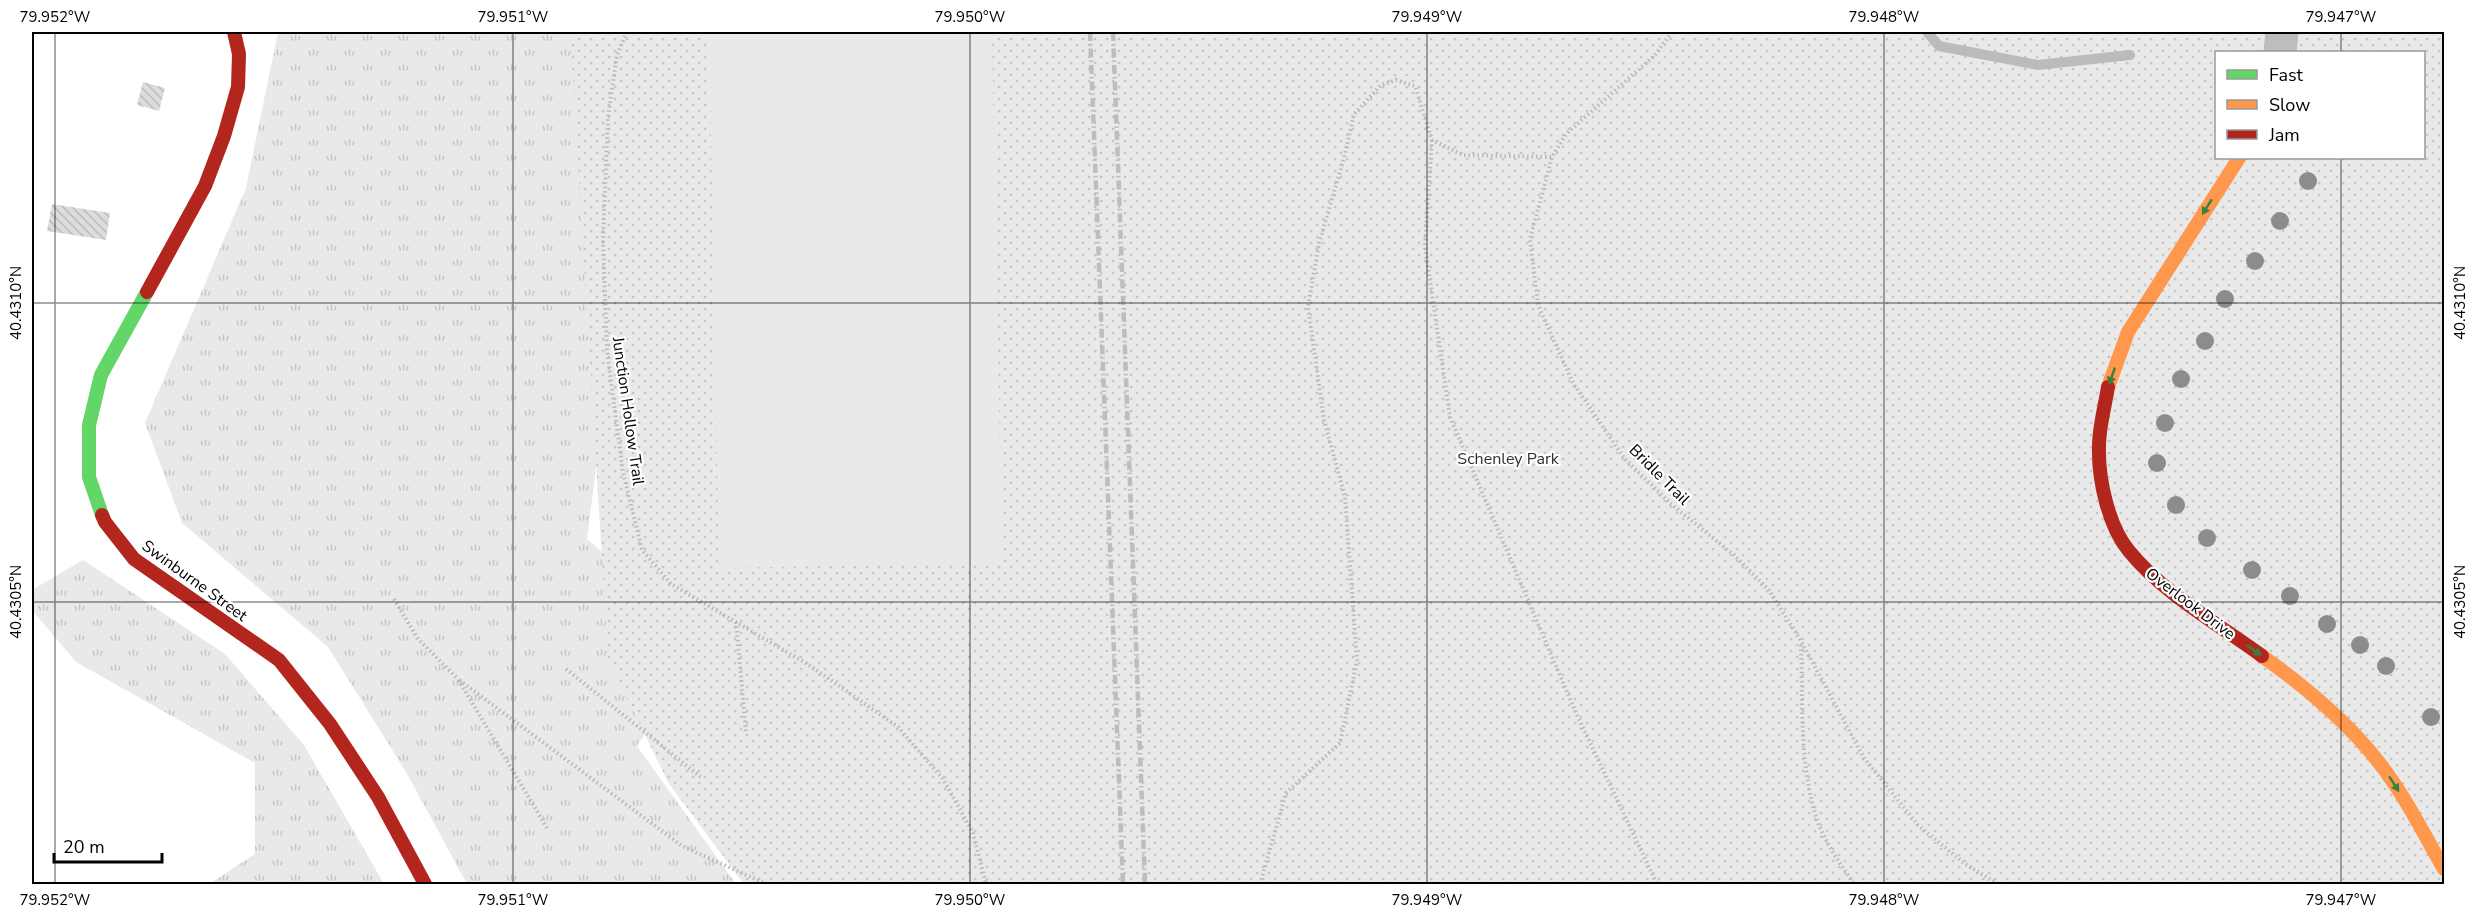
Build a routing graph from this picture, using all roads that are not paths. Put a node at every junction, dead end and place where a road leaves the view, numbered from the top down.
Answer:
1 (234, 32) edge
2 (2282, 32) edge
3 (2280, 51) edge
4 (2237, 159) edge
5 (2445, 869) edge
6 (424, 885) edge

1 - 6 street, Swinburne Street
2 - 3 street
4 -> 5 street, Overlook Drive

